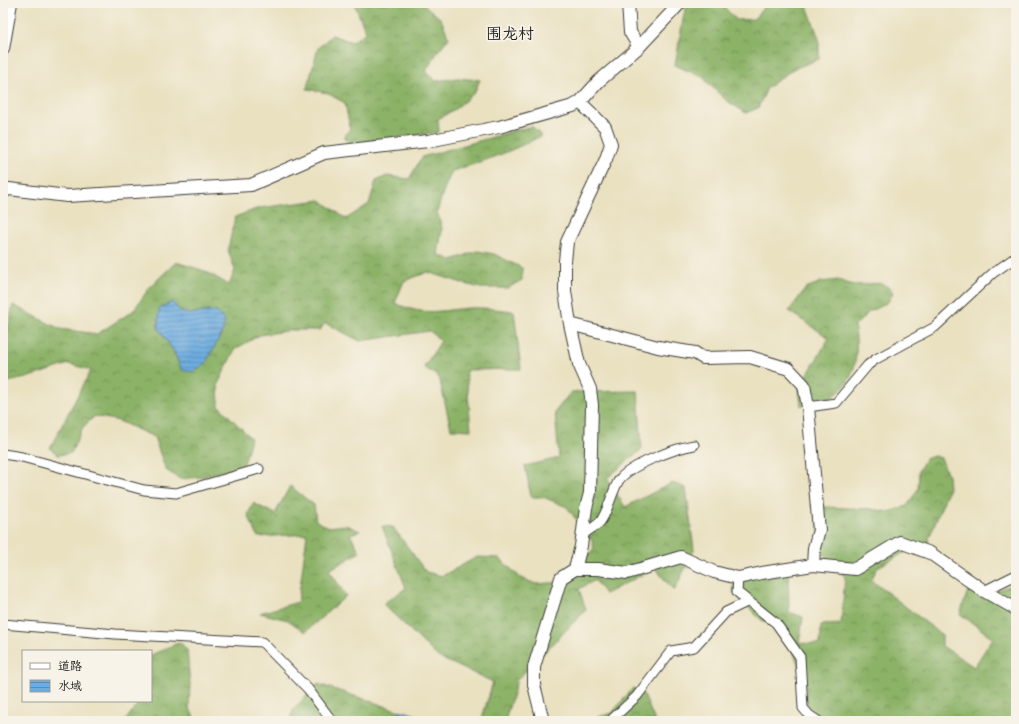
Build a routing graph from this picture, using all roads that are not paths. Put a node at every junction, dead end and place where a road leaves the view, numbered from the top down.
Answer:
1 (12, 3) edge
2 (628, 3) edge
3 (680, 3) edge
4 (639, 47) junction
5 (3, 49) edge
6 (580, 102) junction
7 (3, 192) edge
8 (1016, 257) edge
9 (570, 324) junction
10 (808, 407) junction
11 (694, 445) dead end
12 (3, 454) edge
13 (259, 469) dead end
14 (583, 535) junction
15 (813, 565) junction
16 (575, 569) junction
17 (1016, 575) edge
18 (738, 578) junction
19 (984, 591) junction
20 (749, 601) junction
21 (1016, 608) edge
22 (3, 624) edge
23 (332, 721) edge
24 (543, 721) edge
25 (610, 721) edge
26 (818, 721) edge

1 - 5 street
2 - 4 street
3 - 4 street
4 - 6 street
6 - 7 street
6 - 9 street
8 - 10 street
9 - 10 street
9 - 14 street
10 - 15 street
11 - 14 street
12 - 13 street
14 - 16 street
15 - 18 street
15 - 19 street
16 - 18 street
16 - 24 street
17 - 19 street
18 - 20 street
19 - 21 street
20 - 25 street
20 - 26 street
22 - 23 street

